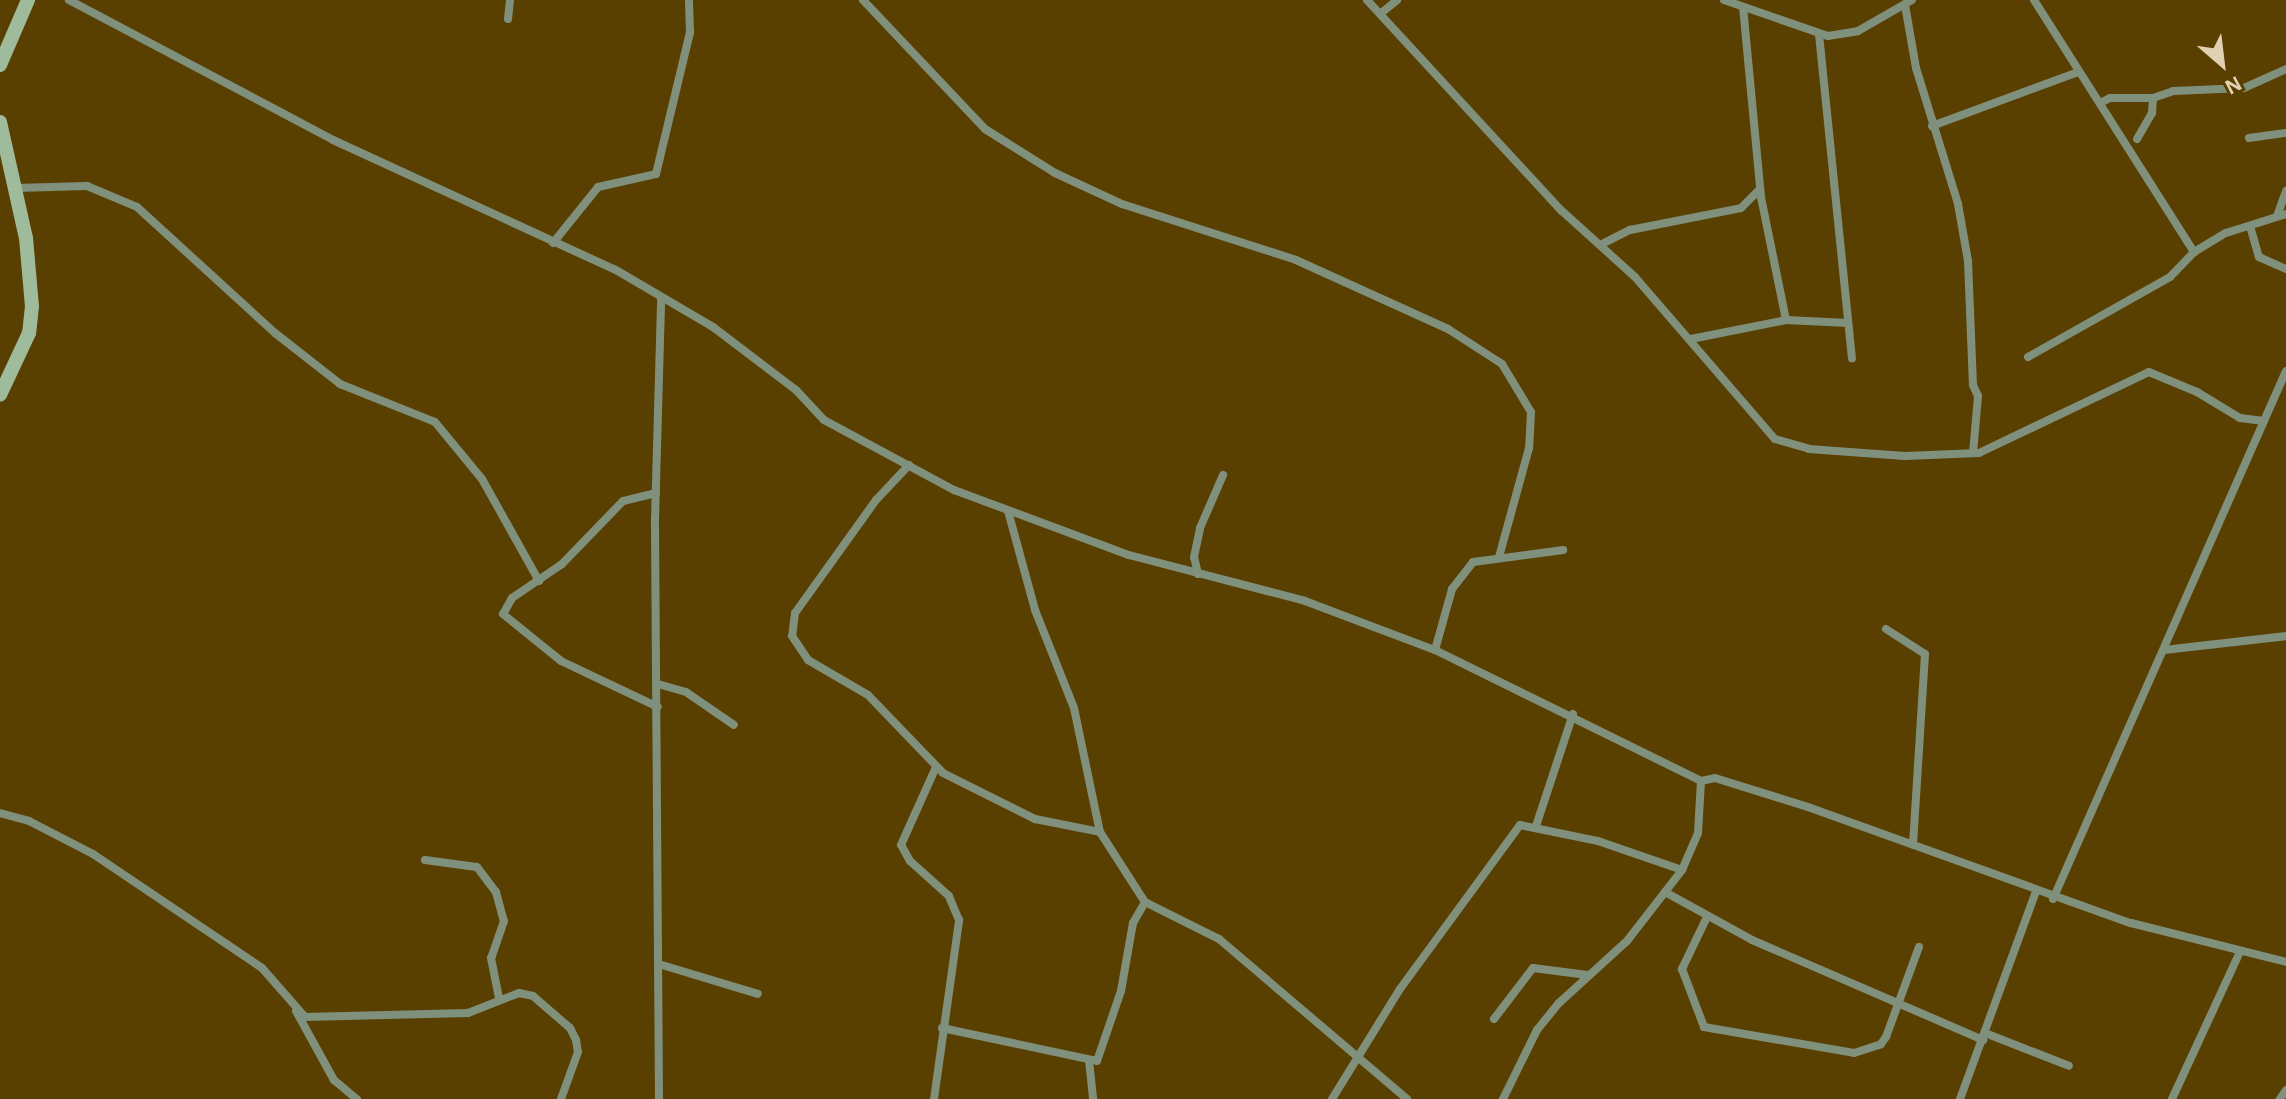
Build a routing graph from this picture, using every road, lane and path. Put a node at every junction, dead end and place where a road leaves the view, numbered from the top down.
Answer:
1 (28, 0) edge
2 (69, 0) edge
3 (510, 0) edge
4 (689, 0) edge
5 (863, 0) edge
6 (1367, 0) edge
7 (1397, 0) edge
8 (1724, 0) edge
9 (2034, 0) edge
10 (1908, 2) edge
11 (1743, 8) junction
12 (1380, 14) junction
13 (508, 19) dead end
14 (1819, 34) junction
15 (0, 65) edge
16 (2286, 69) edge
17 (2078, 72) junction
18 (2153, 98) junction
19 (2100, 103) junction
20 (0, 122) edge
21 (1932, 126) junction
22 (2286, 133) edge
23 (2249, 138) dead end
24 (2137, 139) dead end
25 (14, 188) junction
26 (1760, 189) junction
27 (2286, 191) edge
28 (2281, 215) edge
29 (2250, 226) junction
30 (553, 243) junction
31 (1600, 245) junction
32 (2194, 252) junction
33 (2286, 269) edge
34 (661, 298) junction
35 (1786, 320) junction
36 (1848, 323) junction
37 (1691, 339) junction
38 (2028, 357) dead end
39 (1852, 358) dead end
40 (2286, 371) edge
41 (0, 395) edge
42 (2264, 421) junction
43 (1973, 453) junction
44 (909, 465) junction
45 (1223, 475) dead end
46 (656, 493) junction
47 (1008, 511) junction
48 (1563, 550) dead end
49 (1499, 557) junction
50 (1198, 574) junction
51 (539, 581) junction
52 (1886, 629) dead end
53 (2286, 636) edge
54 (1435, 650) junction
55 (2164, 650) junction
56 (658, 684) junction
57 (658, 707) junction
58 (1573, 714) junction
59 (734, 725) dead end
60 (936, 767) junction
61 (1701, 781) junction
62 (0, 813) edge
63 (1536, 826) junction
64 (1100, 832) junction
65 (1913, 845) junction
66 (425, 860) dead end
67 (1682, 870) junction
68 (2036, 891) junction
69 (1665, 892) junction
70 (2053, 899) junction
71 (1145, 902) junction
72 (1707, 917) junction
73 (1919, 947) dead end
74 (2240, 952) junction
75 (2286, 962) edge
76 (662, 965) junction
77 (1588, 975) junction
78 (758, 994) dead end
79 (499, 998) junction
80 (1899, 1006) junction
81 (296, 1011) junction
82 (1494, 1019) dead end
83 (942, 1028) junction
84 (1984, 1036) junction
85 (1360, 1058) junction
86 (1089, 1060) junction
87 (2069, 1066) dead end
88 (2286, 1090) edge
89 (357, 1099) edge
90 (561, 1099) edge
91 (659, 1099) edge
92 (934, 1099) edge
93 (1093, 1099) edge
94 (1332, 1099) edge
95 (1407, 1099) edge
96 (1503, 1099) edge
97 (1960, 1099) edge
98 (2172, 1099) edge
99 (2280, 1099) edge

1 - 15 main road
2 - 30 street
3 - 13 street
4 - 30 street
5 - 49 street
6 - 12 street
7 - 12 street
8 - 11 street
9 - 17 street
10 - 14 street
10 - 21 street
11 - 14 street
11 - 26 street
12 - 31 street
14 - 36 street
16 - 18 street
17 - 19 street
17 - 21 street
18 - 19 street
18 - 24 street
19 - 32 street
20 - 25 main road
21 - 43 street
22 - 23 street
25 - 41 main road
25 - 51 street
26 - 31 street
26 - 35 street
27 - 28 street
28 - 29 street
29 - 32 street
29 - 33 street
30 - 34 street
31 - 37 street
32 - 38 street
34 - 44 street
34 - 46 street
35 - 36 street
35 - 37 street
36 - 39 street
37 - 43 street
40 - 42 street
42 - 43 street
42 - 55 street
44 - 47 street
44 - 60 street
45 - 50 street
46 - 51 street
46 - 56 street
47 - 50 street
47 - 64 street
48 - 49 street
49 - 54 street
50 - 54 street
51 - 57 street
52 - 65 street
53 - 55 street
54 - 58 street
55 - 70 street
56 - 57 street
56 - 59 street
57 - 76 street
58 - 61 street
58 - 63 street
60 - 64 street
60 - 83 street
61 - 65 street
61 - 67 street
62 - 81 street
63 - 67 street
63 - 85 street
64 - 71 street
65 - 68 street
66 - 79 street
67 - 69 street
68 - 70 street
68 - 84 street
69 - 72 street
69 - 77 street
70 - 74 street
71 - 85 street
71 - 86 street
72 - 80 street
72 - 80 street
73 - 80 street
74 - 75 street
74 - 98 street
76 - 78 street
76 - 91 street
77 - 82 street
77 - 96 street
79 - 81 street
79 - 90 street
80 - 84 street
81 - 89 street
83 - 86 street
83 - 92 street
84 - 87 street
84 - 97 street
85 - 94 street
85 - 95 street
86 - 93 street
88 - 99 street

